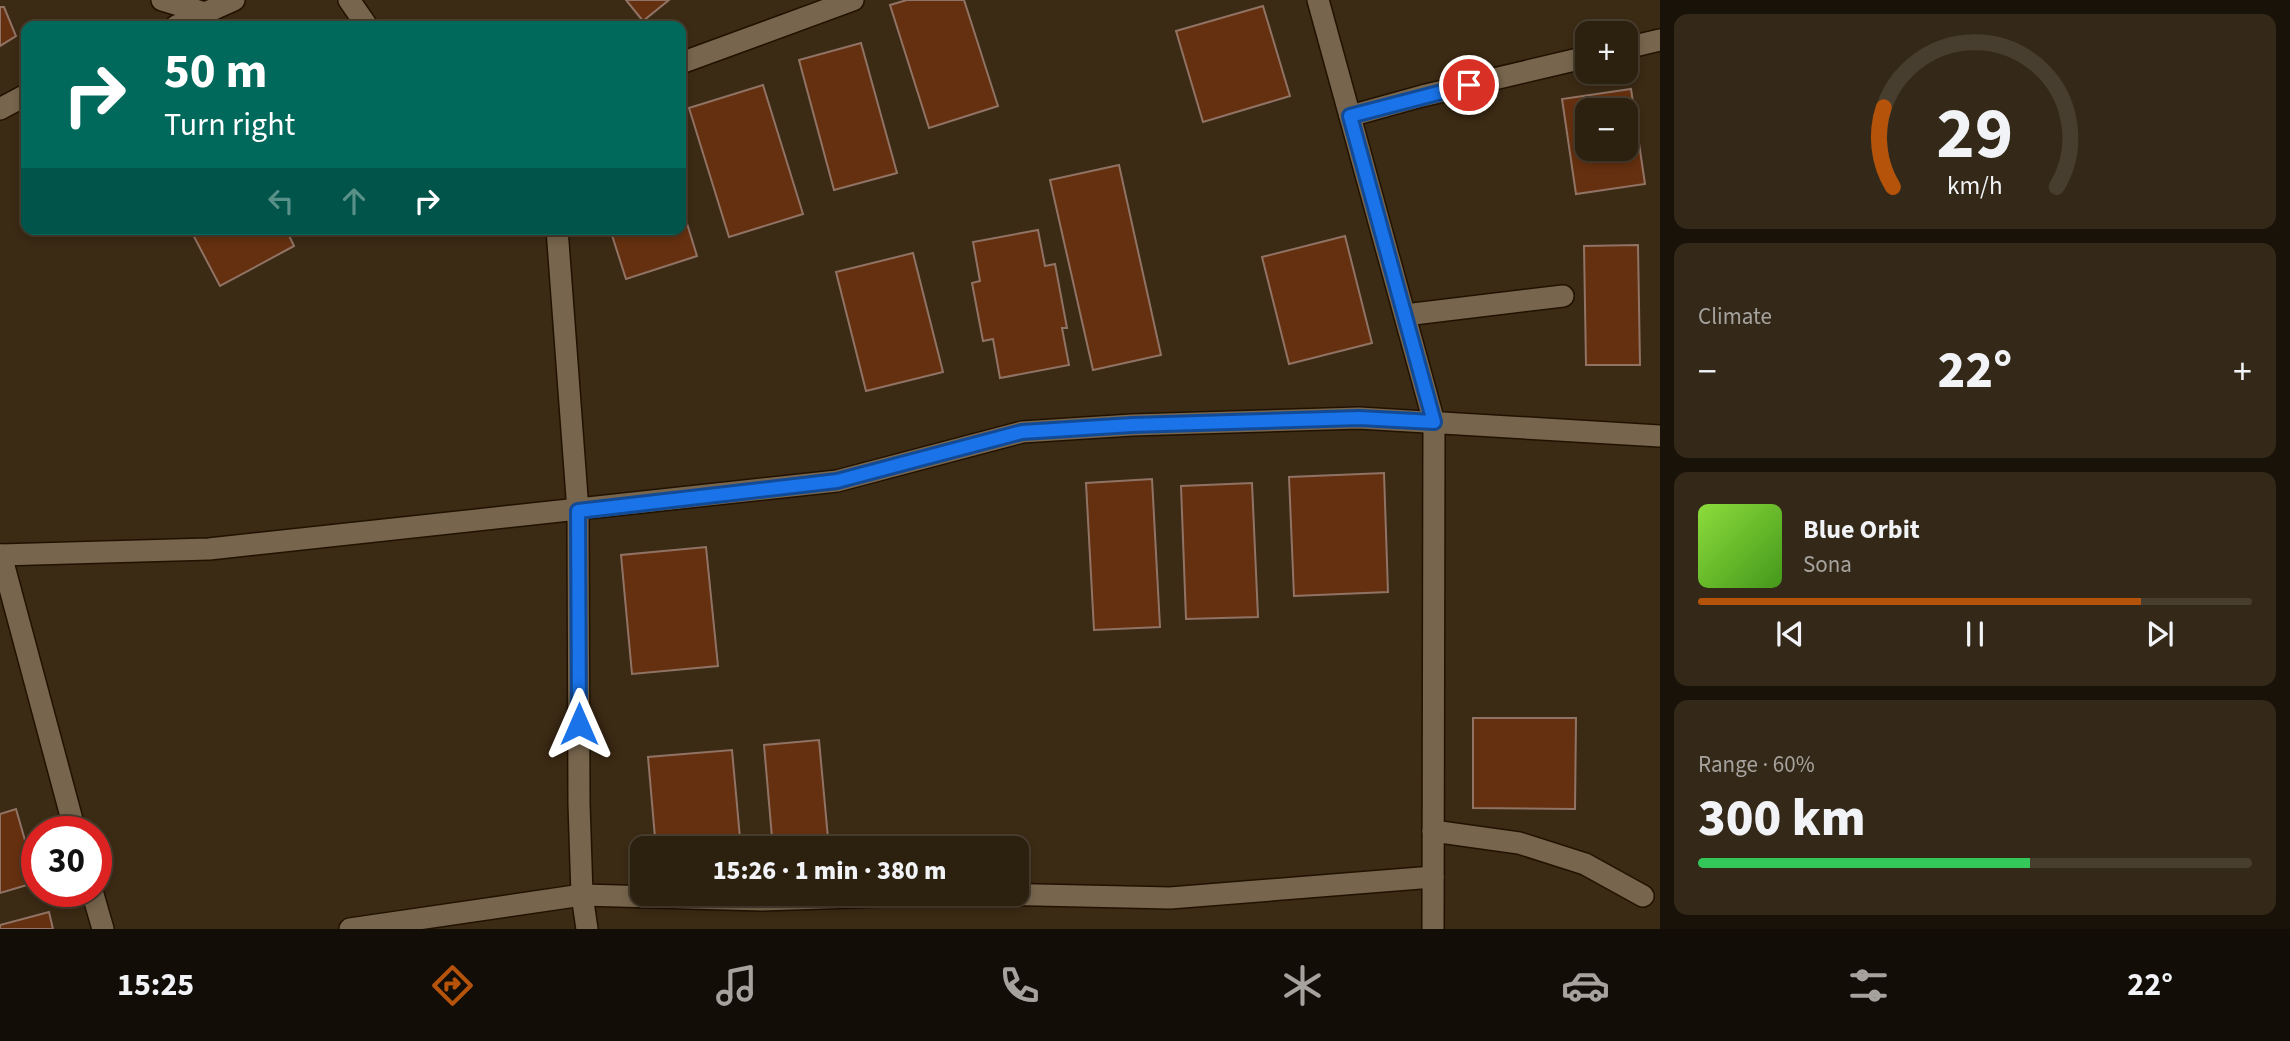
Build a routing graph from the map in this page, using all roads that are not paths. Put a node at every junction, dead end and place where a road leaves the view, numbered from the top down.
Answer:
1 (162, 0) edge
2 (233, 0) edge
3 (349, 0) edge
4 (853, 0) edge
5 (1318, 0) edge
6 (205, 13) junction
7 (187, 21) edge
8 (364, 21) edge
9 (1660, 40) edge
10 (1638, 45) edge
11 (1575, 60) edge
12 (686, 61) edge
13 (21, 98) edge
14 (0, 109) edge
15 (1350, 116) junction
16 (557, 235) edge
17 (1563, 296) dead end
18 (1405, 315) junction
19 (1434, 422) junction
20 (1660, 436) edge
21 (578, 511) junction
22 (1, 555) edge
23 (71, 816) edge
24 (1433, 831) junction
25 (1433, 877) junction
26 (582, 895) junction
27 (1029, 895) edge
28 (630, 896) edge
29 (1643, 896) dead end
30 (97, 907) edge
31 (389, 926) edge
32 (103, 929) edge
33 (350, 929) edge
34 (587, 929) edge
35 (1433, 929) edge

1 - 6 street
2 - 6 street
3 - 8 street
4 - 12 street
5 - 15 street
6 - 7 street
9 - 10 street
11 - 15 street
13 - 14 street
15 - 18 street
16 - 21 street
17 - 18 street
18 - 19 street
19 - 20 street
19 - 21 street
19 - 24 street
21 - 22 street
21 - 26 street
22 - 23 street
24 - 25 street
24 - 29 street
25 - 27 street
25 - 35 street
26 - 28 street
26 - 31 street
26 - 34 street
30 - 32 street
31 - 33 street

